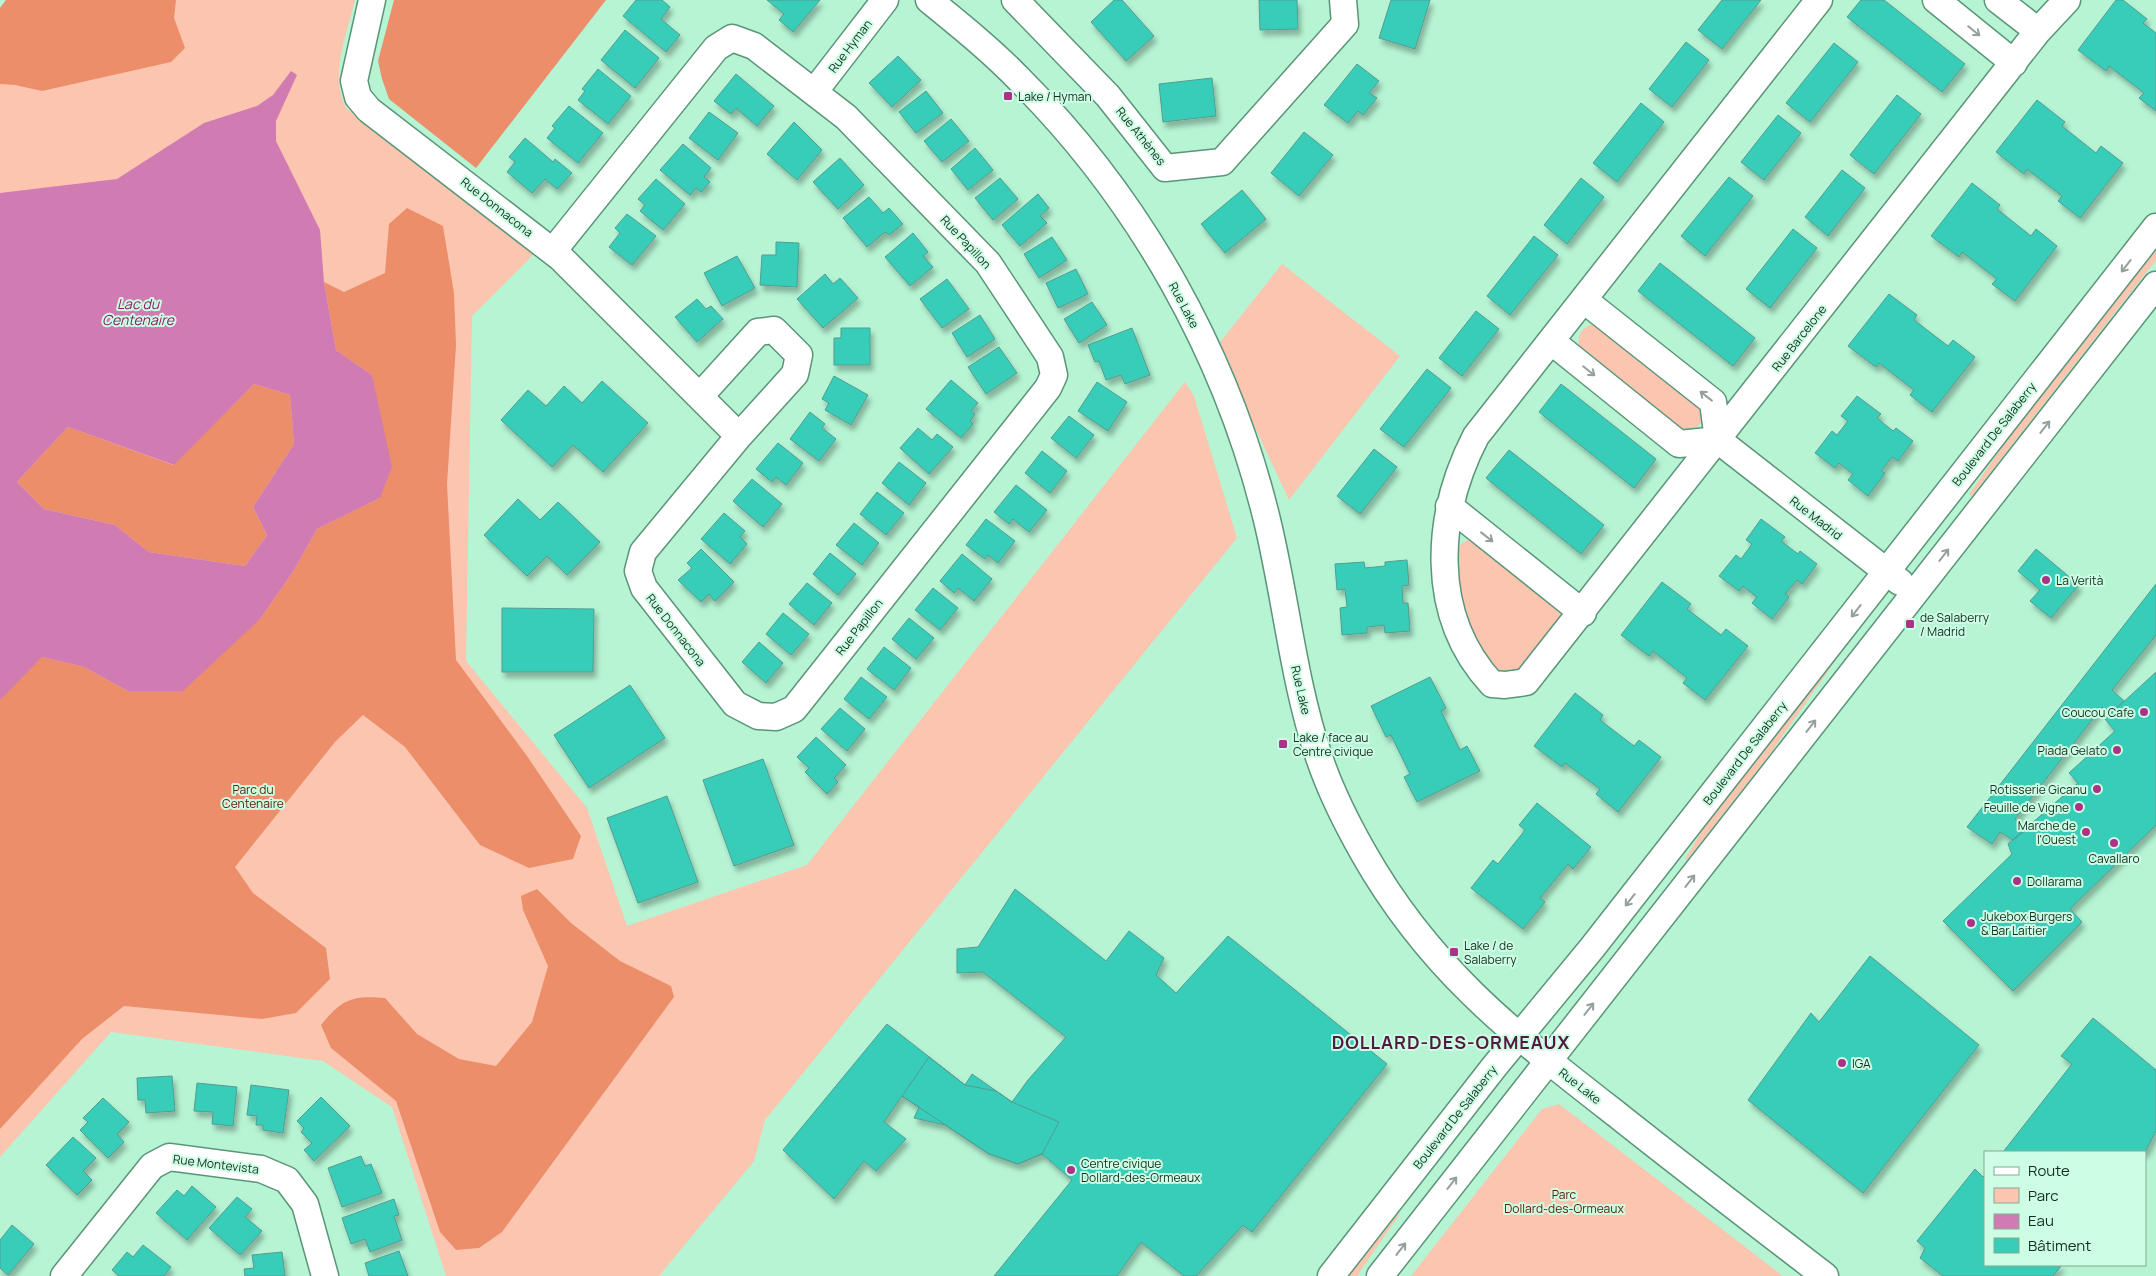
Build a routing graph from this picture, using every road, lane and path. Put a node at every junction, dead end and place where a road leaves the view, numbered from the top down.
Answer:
1 (372, 0) edge
2 (885, 0) edge
3 (929, 0) edge
4 (1015, 0) edge
5 (1343, 0) edge
6 (1819, 0) edge
7 (1936, 0) edge
8 (1998, 0) edge
9 (2067, 0) edge
10 (2038, 31) junction
11 (2014, 63) junction
12 (814, 92) junction
13 (2156, 227) edge
14 (553, 251) junction
15 (2156, 285) edge
16 (1584, 300) junction
17 (1551, 341) junction
18 (700, 396) junction
19 (738, 436) junction
20 (1718, 440) junction
21 (1449, 506) junction
22 (1886, 572) junction
23 (1914, 593) junction
24 (1583, 613) junction
25 (758, 716) joint
26 (1519, 1038) junction
27 (1548, 1061) junction
28 (64, 1276) edge
29 (325, 1276) edge
30 (1331, 1276) edge
31 (1380, 1276) edge
32 (1825, 1276) edge

1 - 14 street, Rue Donnacona
2 - 12 street, Rue Hyman
3 - 26 street, Rue Lake
4 - 5 street, Rue Athènes
6 - 16 street, Rue Barcelone
7 -> 11 street
8 - 10 street
9 - 10 street, Rue Barcelone
10 - 11 street, Rue Barcelone
11 - 20 street, Rue Barcelone
12 - 14 street, Rue Papillon
12 - 25 street, Rue Papillon
13 -> 22 street, Boulevard De Salaberry
14 - 18 street, Rue Donnacona
23 -> 15 street
16 - 17 street, Rue Barcelone
20 -> 16 street
17 -> 20 street
17 - 21 street, Rue Barcelone
18 - 19 street, Rue Donnacona
18 - 19 street, Rue Donnacona
19 - 25 street, Rue Donnacona
20 - 22 street, Rue Madrid
20 - 24 street, Rue Barcelone
21 -> 24 street
21 - 24 street, Rue Barcelone
22 - 23 street, Rue Madrid
22 -> 26 street, Boulevard De Salaberry
27 -> 23 street
26 - 27 street, Rue Lake
26 - 30 street, Boulevard De Salaberry
31 -> 27 street
27 - 32 street, Rue Lake
28 - 29 street, Rue Montevista

